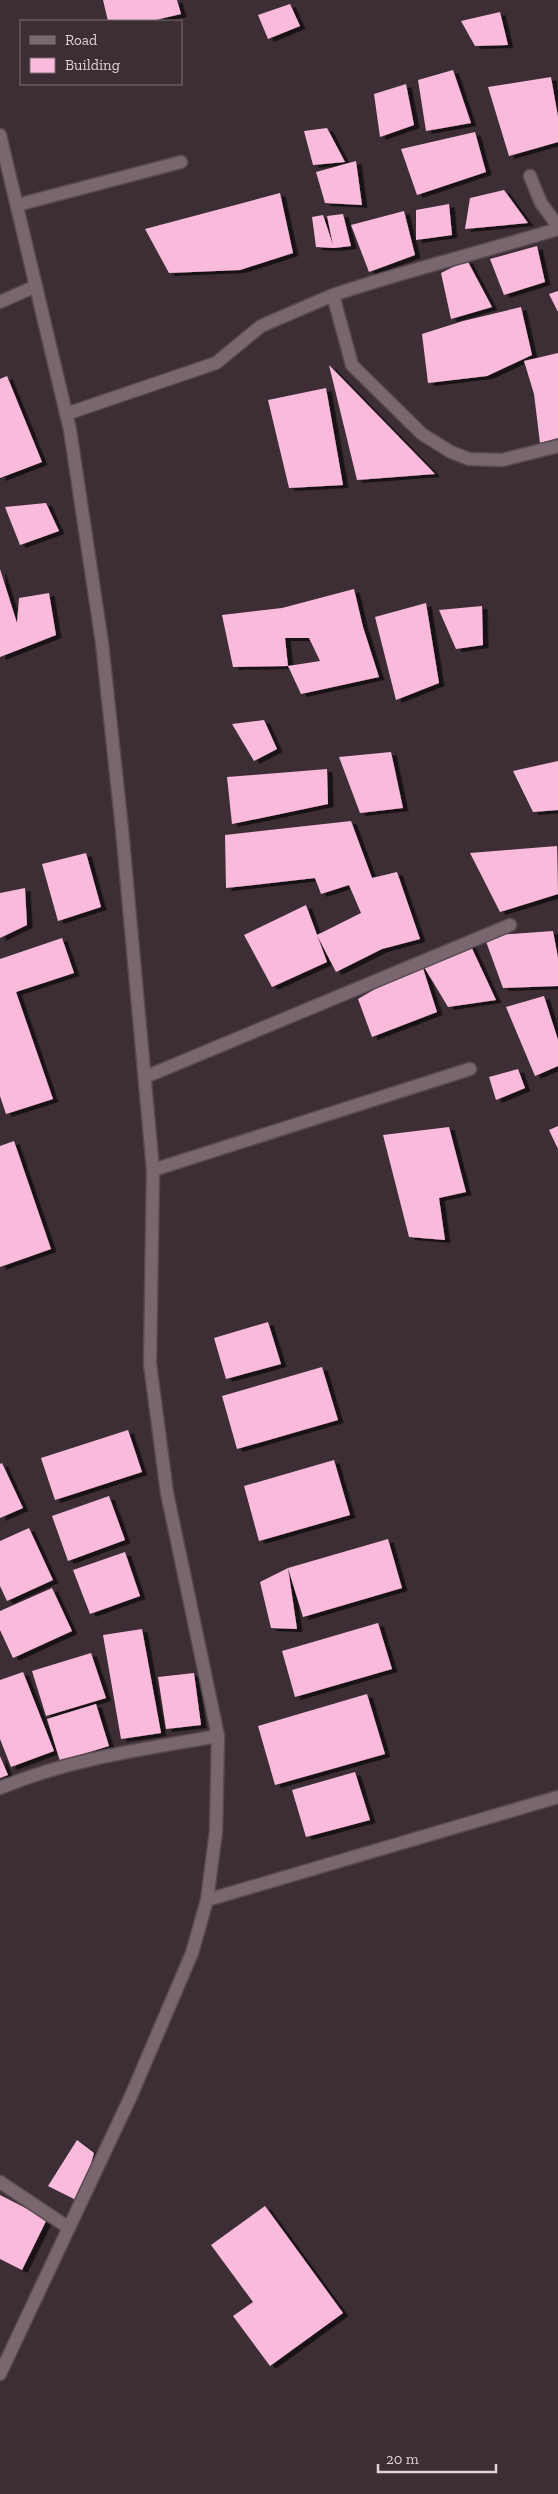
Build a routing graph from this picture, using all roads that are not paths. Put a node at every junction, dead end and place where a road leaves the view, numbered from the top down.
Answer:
1 (0, 135) edge
2 (181, 162) dead end
3 (530, 176) dead end
4 (17, 205) junction
5 (558, 227) edge
6 (36, 286) junction
7 (333, 295) junction
8 (0, 302) edge
9 (66, 414) junction
10 (558, 446) edge
11 (510, 925) dead end
12 (470, 1069) dead end
13 (145, 1077) junction
14 (152, 1170) junction
15 (218, 1736) junction
16 (0, 1788) edge
17 (558, 1797) edge
18 (207, 1900) junction
19 (0, 2182) edge
20 (68, 2228) junction
21 (0, 2374) edge

1 - 4 street
2 - 4 street
3 - 5 street
4 - 6 street
5 - 7 street
6 - 8 street
6 - 9 street
7 - 9 street
7 - 10 street
9 - 13 street
11 - 13 street
12 - 14 street
13 - 14 street
14 - 15 street
15 - 16 street
15 - 18 street
17 - 18 street
18 - 20 street
19 - 20 street
20 - 21 street

